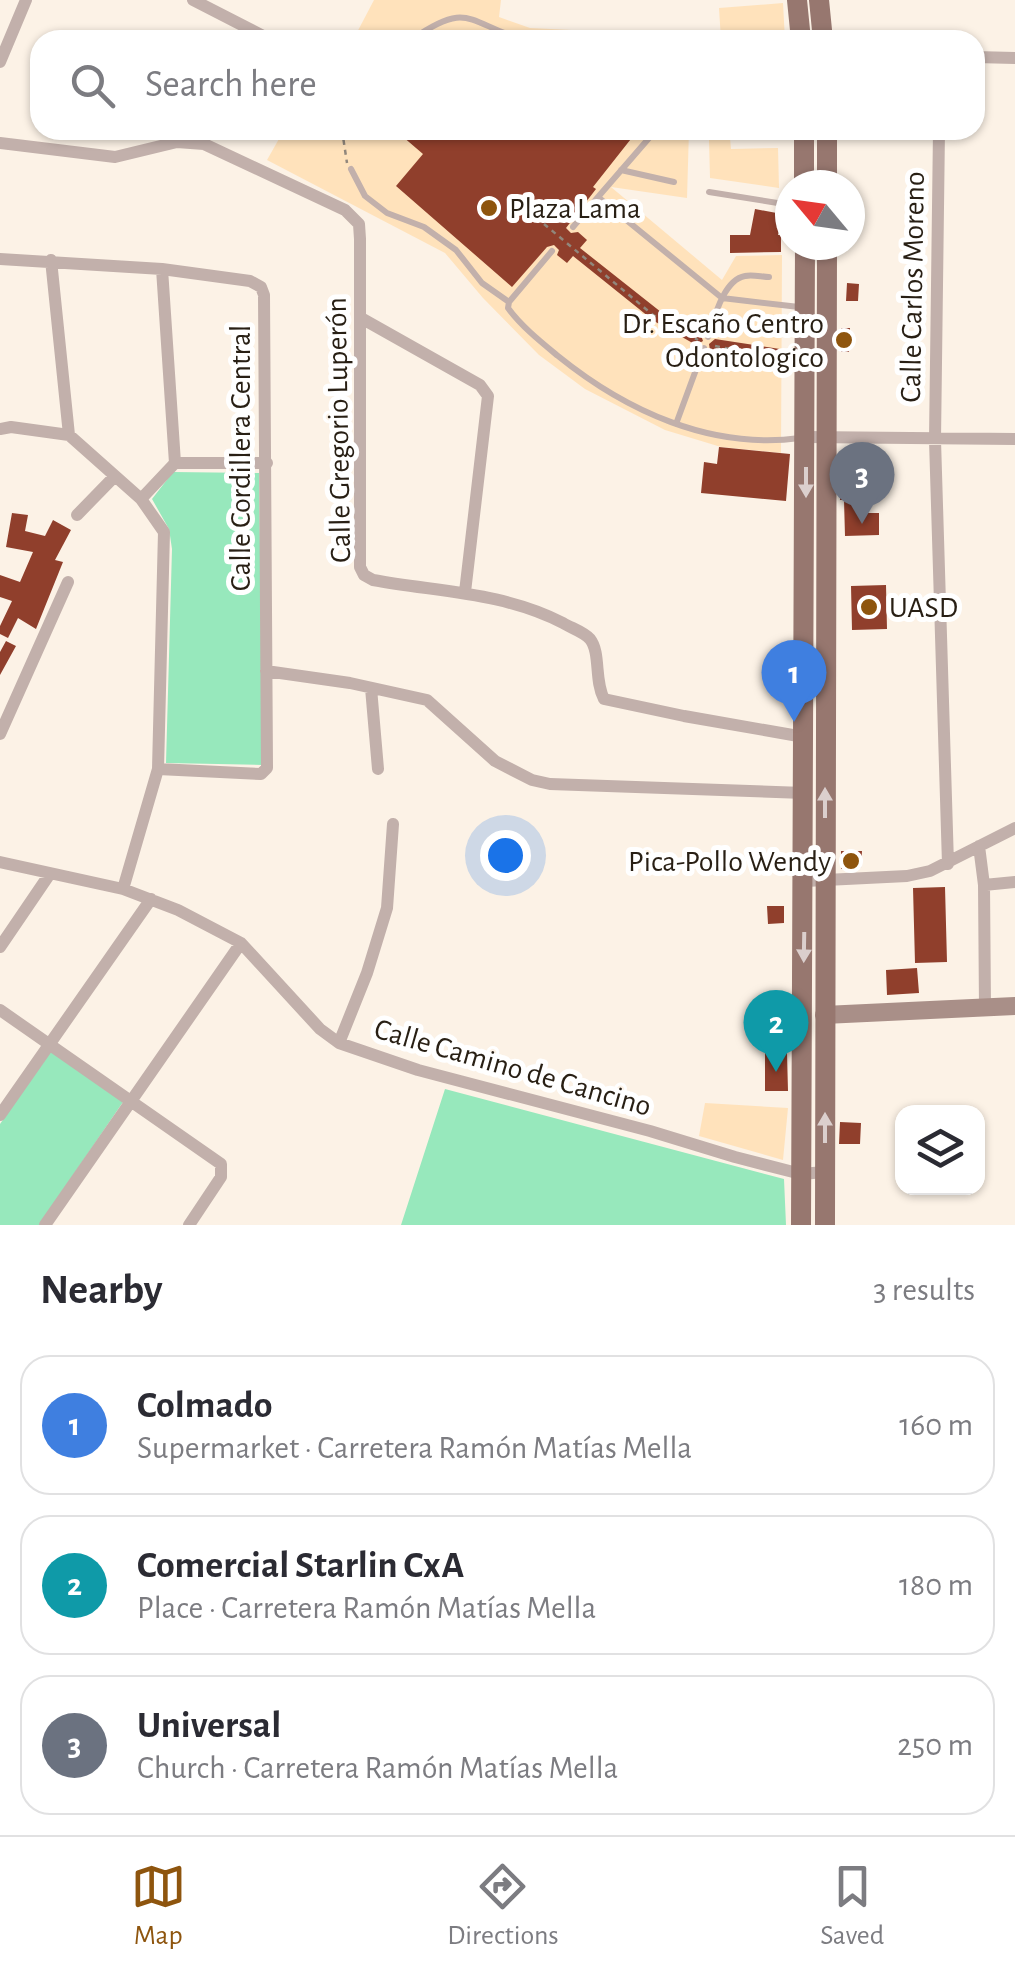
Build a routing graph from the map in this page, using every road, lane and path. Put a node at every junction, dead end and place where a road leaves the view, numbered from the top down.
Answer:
1 (26, 0) edge
2 (797, 0) edge
3 (818, 0) edge
4 (203, 2) edge
5 (473, 8) dead end
6 (432, 15) dead end
7 (253, 30) edge
8 (419, 30) edge
9 (503, 30) edge
10 (800, 30) edge
11 (822, 30) edge
12 (985, 57) edge
13 (1015, 58) edge
14 (0, 62) edge
15 (342, 140) edge
16 (647, 140) edge
17 (804, 140) edge
18 (827, 140) edge
19 (939, 140) edge
20 (0, 143) edge
21 (352, 170) joint
22 (621, 170) junction
23 (804, 170) edge
24 (827, 170) edge
25 (674, 182) dead end
26 (709, 192) dead end
27 (598, 198) junction
28 (775, 203) edge
29 (544, 224) dead end
30 (572, 227) dead end
31 (552, 251) dead end
32 (0, 259) edge
33 (51, 260) junction
34 (805, 260) edge
35 (826, 260) edge
36 (162, 270) junction
37 (769, 277) dead end
38 (722, 298) junction
39 (510, 302) junction
40 (805, 307) junction
41 (361, 318) junction
42 (708, 337) dead end
43 (704, 348) dead end
44 (806, 356) junction
45 (676, 424) junction
46 (0, 429) edge
47 (69, 435) junction
48 (816, 438) junction
49 (1015, 439) edge
50 (935, 440) junction
51 (175, 463) junction
52 (267, 463) junction
53 (115, 476) junction
54 (141, 499) junction
55 (78, 514) dead end
56 (68, 582) dead end
57 (465, 592) junction
58 (266, 671) junction
59 (371, 688) junction
60 (0, 734) edge
61 (804, 736) junction
62 (158, 769) junction
63 (378, 769) dead end
64 (804, 793) junction
65 (393, 824) dead end
66 (1015, 828) edge
67 (979, 846) junction
68 (0, 862) edge
69 (948, 864) junction
70 (49, 875) junction
71 (815, 881) junction
72 (1015, 882) edge
73 (984, 885) junction
74 (123, 889) junction
75 (151, 899) junction
76 (241, 943) junction
77 (0, 947) edge
78 (1015, 1006) edge
79 (985, 1008) junction
80 (0, 1010) edge
81 (824, 1014) junction
82 (339, 1043) junction
83 (49, 1044) junction
84 (131, 1102) junction
85 (0, 1115) edge
86 (825, 1172) junction
87 (802, 1174) junction
88 (45, 1225) edge
89 (189, 1225) edge
90 (801, 1225) edge
91 (825, 1225) edge

1 - 14 street
2 - 10 main road
3 - 11 main road
4 - 7 street
5 - 9 lane
6 - 8 lane
12 - 13 street
15 - 21 path
16 - 22 lane
17 - 23 main road
18 - 24 main road
19 - 50 street, Calle Carlos Moreno
20 - 41 street, Calle Gregorio Luperón
21 - 39 lane
22 - 25 lane
22 - 27 lane
26 - 28 lane
27 - 30 lane
27 - 38 lane
29 - 44 path
31 - 39 lane
32 - 33 street, Calle Cordillera Central
33 - 36 street, Calle Cordillera Central
33 - 47 street
34 - 40 main road
35 - 48 main road
36 - 51 street
36 - 52 street, Calle Cordillera Central
37 - 38 lane
38 - 40 lane
38 - 42 lane
39 - 45 lane
40 - 44 main road
41 - 57 street
41 - 57 street, Calle Gregorio Luperón
43 - 45 lane
44 - 48 main road
45 - 48 lane
46 - 47 street
47 - 53 street
48 - 50 street
48 -> 61 main road
71 -> 48 main road
49 - 50 street
50 - 69 street, Calle Carlos Moreno
51 - 52 street
51 - 54 street
52 - 58 street, Calle Cordillera Central
53 - 54 street
53 - 55 street
54 - 62 street
56 - 60 street
57 - 61 street, Calle Gregorio Luperón
58 - 59 street
58 - 62 street, Calle Cordillera Central
59 - 63 street
59 - 64 street
61 - 64 main road
62 - 74 street
64 - 71 main road
65 - 82 street
66 - 67 street
67 - 69 street
67 - 73 street
68 - 70 street, Calle Camino de Cancino
69 - 71 street
70 - 74 street, Calle Camino de Cancino
70 - 77 street
71 - 81 main road
71 -> 87 main road
72 - 73 street
73 - 79 street
74 - 75 street, Calle Camino de Cancino
75 - 76 street, Calle Camino de Cancino
75 - 83 street
76 - 82 street, Calle Camino de Cancino
76 - 84 street
78 - 79 main road
79 - 81 main road
80 - 83 street
86 -> 81 main road
82 - 87 street, Calle Camino de Cancino
83 - 84 street
83 - 85 street
84 - 88 street
84 - 89 street
86 - 87 street, Calle Camino de Cancino
86 - 91 main road
87 - 90 main road

